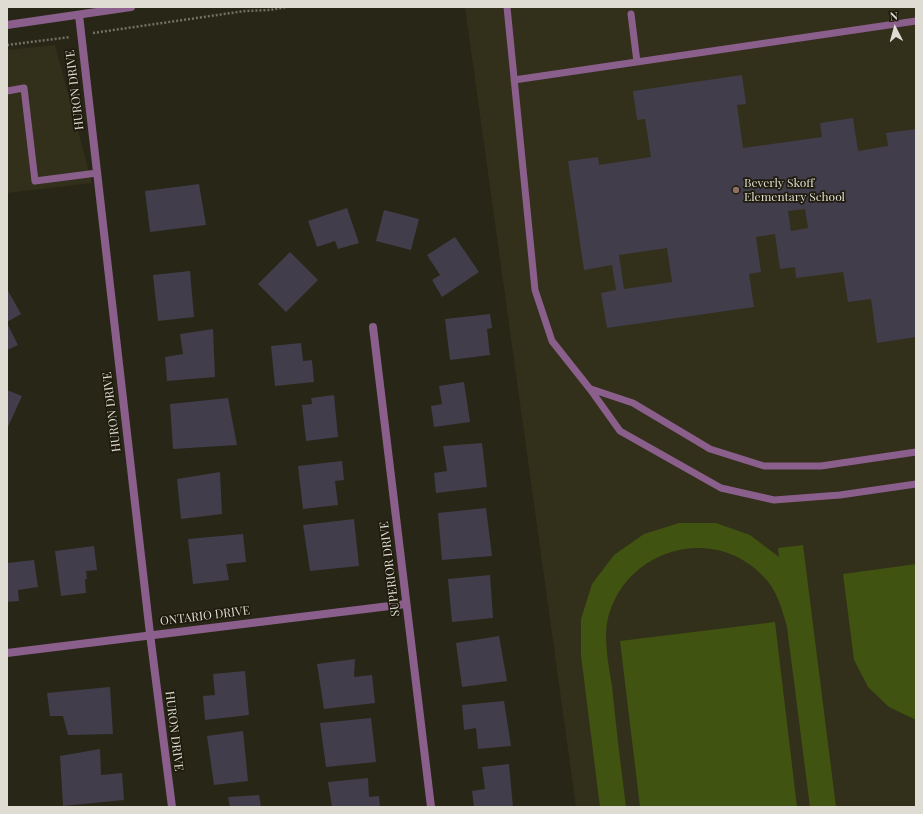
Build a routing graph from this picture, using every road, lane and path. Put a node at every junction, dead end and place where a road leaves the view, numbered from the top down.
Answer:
1 (131, 7) edge
2 (286, 7) edge
3 (506, 7) edge
4 (631, 14) dead end
5 (79, 15) junction
6 (916, 21) edge
7 (7, 25) edge
8 (81, 35) junction
9 (7, 46) edge
10 (637, 62) junction
11 (514, 80) junction
12 (7, 91) edge
13 (97, 173) junction
14 (373, 327) dead end
15 (590, 389) junction
16 (916, 452) edge
17 (916, 484) edge
18 (406, 604) junction
19 (150, 634) junction
20 (7, 653) edge
21 (172, 807) edge
22 (431, 807) edge

1 - 5 street
2 - 8 path
3 - 11 lane
4 - 10 lane
5 - 7 street
5 - 8 street, HURON DRIVE
6 - 10 lane
8 - 9 path
8 - 13 street, HURON DRIVE
10 - 11 lane
11 - 15 lane
12 - 13 lane
13 - 19 street, HURON DRIVE
14 - 18 street, SUPERIOR DRIVE
15 - 16 lane
15 - 17 lane
18 - 19 street, ONTARIO DRIVE
18 - 22 street, SUPERIOR DRIVE
19 - 20 street, ONTARIO DRIVE
19 - 21 street, HURON DRIVE

